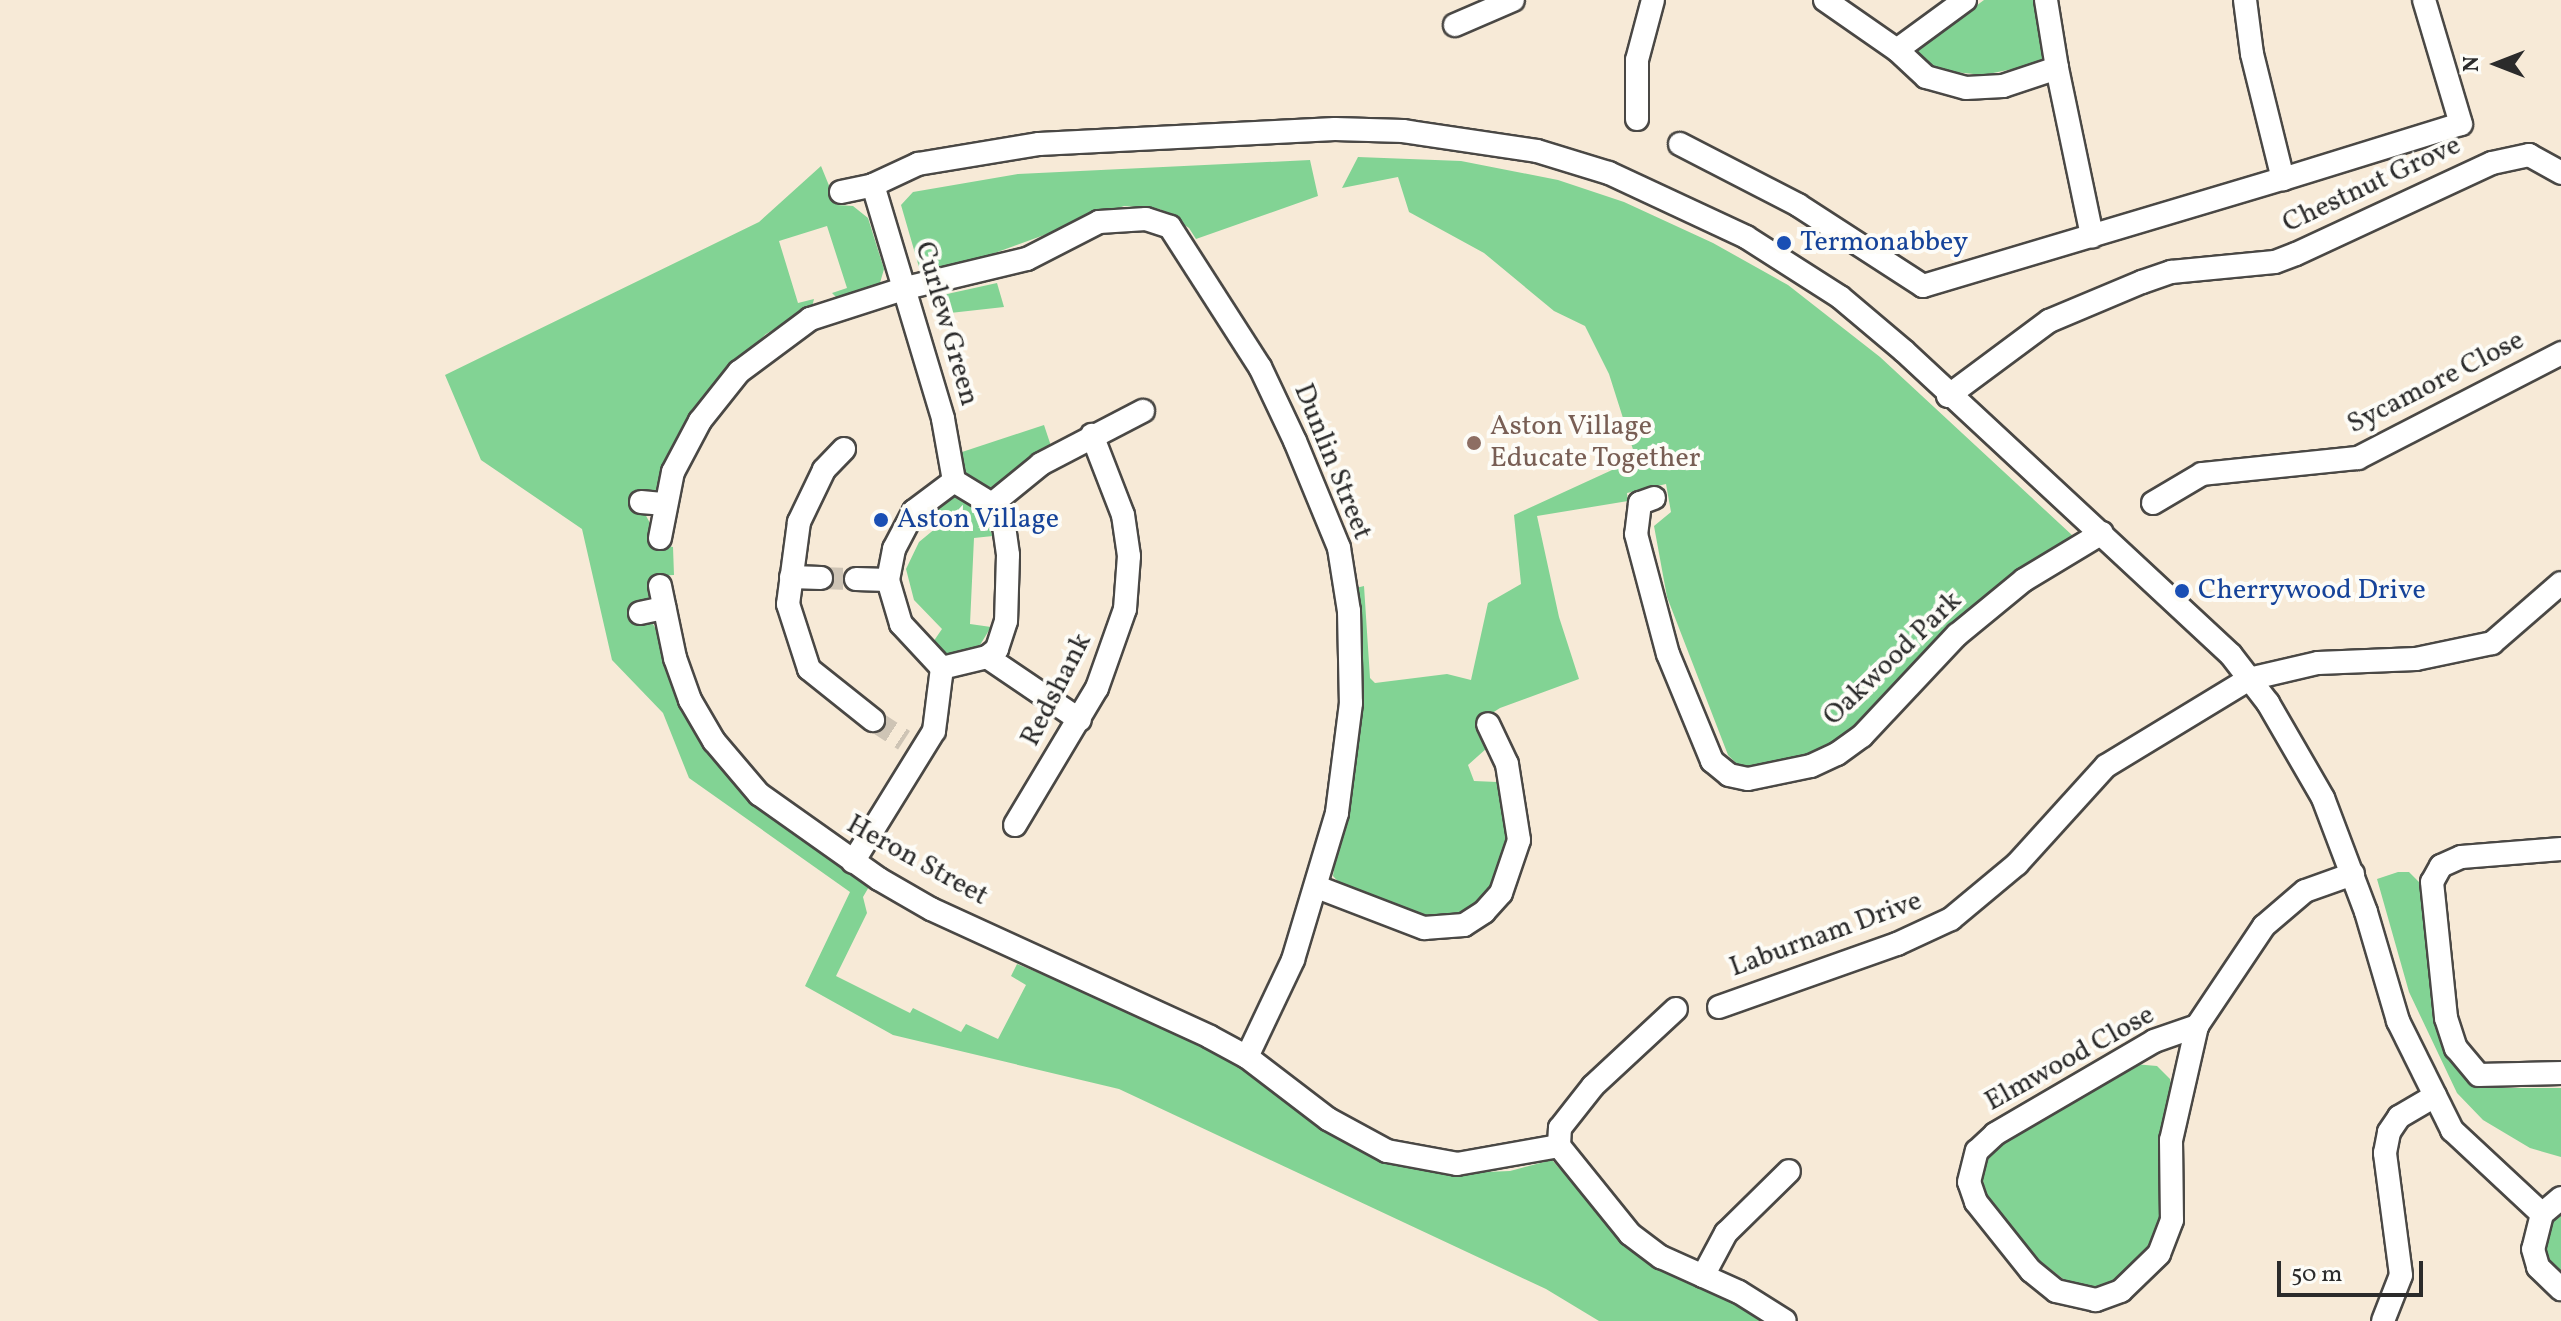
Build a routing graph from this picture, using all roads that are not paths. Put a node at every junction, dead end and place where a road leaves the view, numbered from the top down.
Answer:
1 (1513, 0) edge
2 (1653, 0) edge
3 (1825, 0) edge
4 (1965, 0) edge
5 (2046, 0) edge
6 (2245, 0) edge
7 (2424, 0) edge
8 (1455, 25) dead end
9 (1897, 50) junction
10 (2057, 68) junction
11 (1637, 119) dead end
12 (1680, 144) dead end
13 (2561, 173) edge
14 (2283, 179) junction
15 (873, 185) junction
16 (841, 192) dead end
17 (2092, 236) junction
18 (906, 288) junction
19 (2561, 353) edge
20 (1948, 396) junction
21 (1143, 411) dead end
22 (1092, 435) junction
23 (844, 449) dead end
24 (954, 481) junction
25 (1654, 498) dead end
26 (641, 502) dead end
27 (2153, 503) dead end
28 (665, 504) junction
29 (992, 504) junction
30 (2102, 533) junction
31 (660, 538) dead end
32 (791, 577) junction
33 (821, 578) tunnel mouth
34 (856, 579) tunnel mouth
35 (888, 580) junction
36 (2561, 583) edge
37 (640, 613) dead end
38 (987, 657) junction
39 (942, 668) junction
40 (2249, 679) junction
41 (873, 720) tunnel mouth
42 (1080, 720) junction
43 (1488, 724) dead end
44 (1015, 825) dead end
45 (2561, 849) edge
46 (853, 862) junction
47 (2353, 874) junction
48 (1317, 887) junction
49 (1719, 1007) dead end
50 (1676, 1009) dead end
51 (2197, 1026) junction
52 (1247, 1057) junction
53 (2561, 1073) edge
54 (2435, 1096) junction
55 (1559, 1146) junction
56 (1789, 1171) dead end
57 (2561, 1198) edge
58 (2542, 1214) junction
59 (1703, 1276) junction
60 (2561, 1289) edge
61 (1785, 1321) edge
62 (2383, 1321) edge

1 - 8 street
2 - 11 street
3 - 9 street
4 - 9 street
5 - 10 street
6 - 14 street
7 - 14 street
9 - 10 street
10 - 17 street
12 - 17 street
13 - 20 street, Chestnut Grove
14 - 17 street
15 - 16 street
15 - 18 street, Curlew Green
15 - 20 street
18 - 24 street, Curlew Green
18 - 28 street, Dunlin Street
18 - 48 street, Dunlin Street
19 - 27 street, Sycamore Close
20 - 30 street
21 - 22 street
22 - 29 street
22 - 42 street, Redshank
23 - 32 street
24 - 29 street
24 - 35 street
25 - 30 street, Oakwood Park
26 - 28 street
28 - 31 street, Dunlin Street
29 - 38 street
30 - 40 street
32 - 33 street
32 - 41 street
34 - 35 street
35 - 39 street
36 - 40 street
37 - 46 street, Heron Street
38 - 39 street
38 - 42 street
39 - 46 street
40 - 47 street
40 - 49 street, Laburnam Drive
42 - 44 street, Redshank
43 - 48 street
45 - 53 street
46 - 52 street, Heron Street
47 - 51 street, Elmwood Close
47 - 54 street
48 - 52 street, Dunlin Street
50 - 55 street
51 - 51 street, Elmwood Close
52 - 55 street, Heron Street
54 - 58 street
54 - 62 street
55 - 59 street
56 - 59 street
57 - 58 street
58 - 60 street
59 - 61 street

